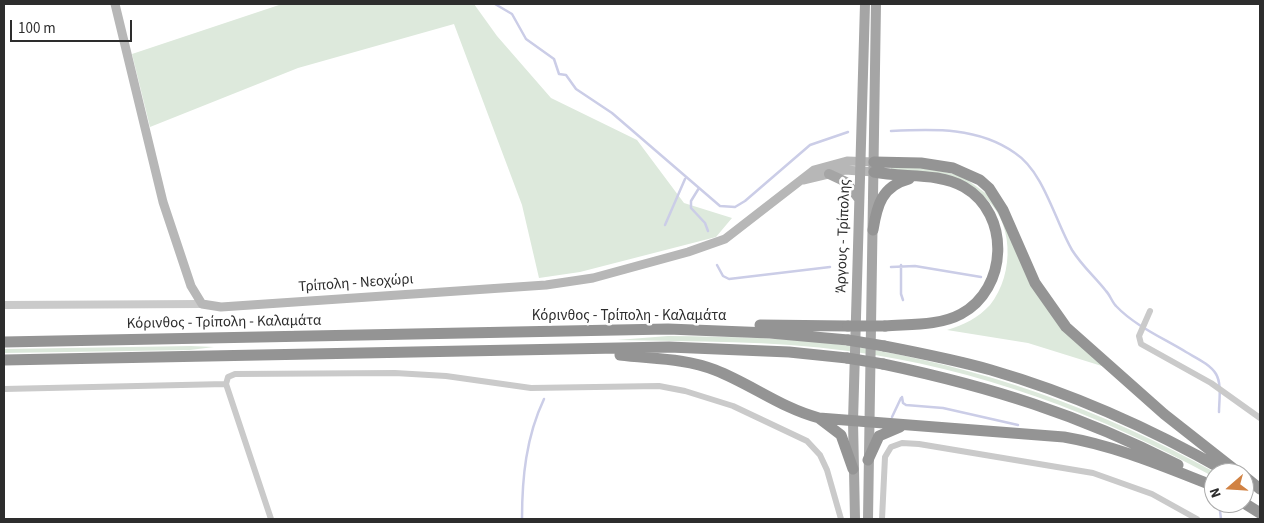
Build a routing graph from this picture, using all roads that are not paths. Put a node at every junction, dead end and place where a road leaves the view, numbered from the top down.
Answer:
1 (115, 4) edge
2 (865, 4) edge
3 (876, 4) edge
4 (861, 166) junction
5 (874, 167) junction
6 (829, 174) junction
7 (915, 178) junction
8 (800, 181) junction
9 (860, 200) junction
10 (873, 230) junction
11 (202, 304) junction
12 (4, 305) edge
13 (1150, 311) dead end
14 (716, 330) junction
15 (4, 342) edge
16 (576, 350) junction
17 (4, 360) edge
18 (226, 384) junction
19 (4, 389) edge
20 (819, 418) junction
21 (1260, 418) edge
22 (853, 421) junction
23 (870, 422) junction
24 (907, 426) junction
25 (868, 460) junction
26 (1210, 463) edge
27 (1226, 463) edge
28 (853, 469) junction
29 (1204, 481) edge
30 (1204, 482) edge
31 (271, 519) edge
32 (841, 519) edge
33 (855, 519) edge
34 (868, 519) edge
35 (882, 519) edge
36 (1197, 519) edge

1 - 11 main road
2 - 4 main road, Άργους - Τρίπολης
3 - 5 main road, Άργους - Τρίπολης
4 - 5 main road
4 - 6 main road, Τρίπολη - Νεοχώρι
4 - 8 main road, Τρίπολη - Νεοχώρι
4 - 9 main road, Άργους - Τρίπολης
5 - 7 highway
5 - 10 main road, Άργους - Τρίπολης
5 - 27 highway
6 - 8 main road, Τρίπολη - Νεοχώρι
6 - 9 main road
7 - 10 highway
7 - 14 highway, bridge
8 - 11 main road, Τρίπολη - Νεοχώρι
9 - 22 main road, Άργους - Τρίπολης
10 - 23 main road, Άργους - Τρίπολης
11 - 12 street
13 - 21 street
14 - 15 highway, Κόρινθος - Τρίπολη - Καλαμάτα
14 - 26 highway, Κόρινθος - Τρίπολη - Καλαμάτα, bridge
16 - 17 highway, Κόρινθος - Τρίπολη - Καλαμάτα
16 - 20 highway
16 - 29 highway, Κόρινθος - Τρίπολη - Καλαμάτα, bridge
18 - 19 street
18 - 31 street
18 - 32 street
20 - 22 highway
20 - 28 highway
22 - 23 highway
22 - 28 main road, Άργους - Τρίπολης
23 - 24 highway
23 - 25 main road, Άργους - Τρίπολης
24 - 25 highway
24 - 30 highway
25 - 34 main road, Άργους - Τρίπολης
28 - 33 main road, Άργους - Τρίπολης
35 - 36 street

